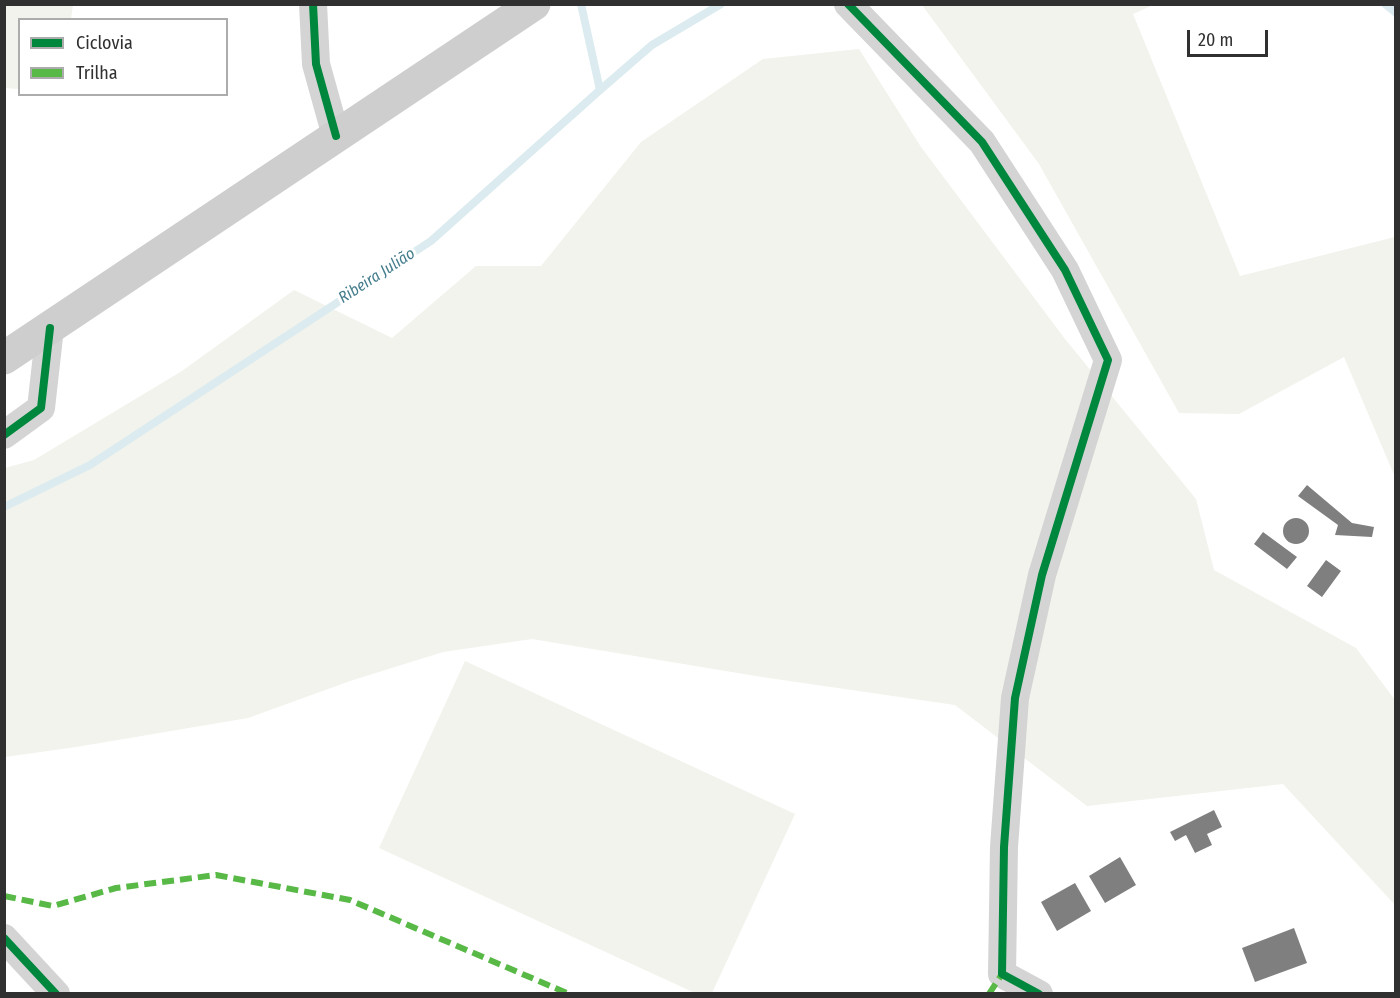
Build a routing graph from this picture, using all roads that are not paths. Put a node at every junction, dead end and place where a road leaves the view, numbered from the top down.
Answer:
1 (313, 4) edge
2 (534, 4) edge
3 (848, 4) edge
4 (336, 136) junction
5 (50, 328) junction
6 (4, 358) edge
7 (4, 435) edge
8 (4, 938) edge
9 (56, 993) edge
10 (1039, 993) edge

1 - 4 street
2 - 4 main road
3 - 10 street
4 - 5 main road
5 - 6 main road
5 - 7 street
8 - 9 street

